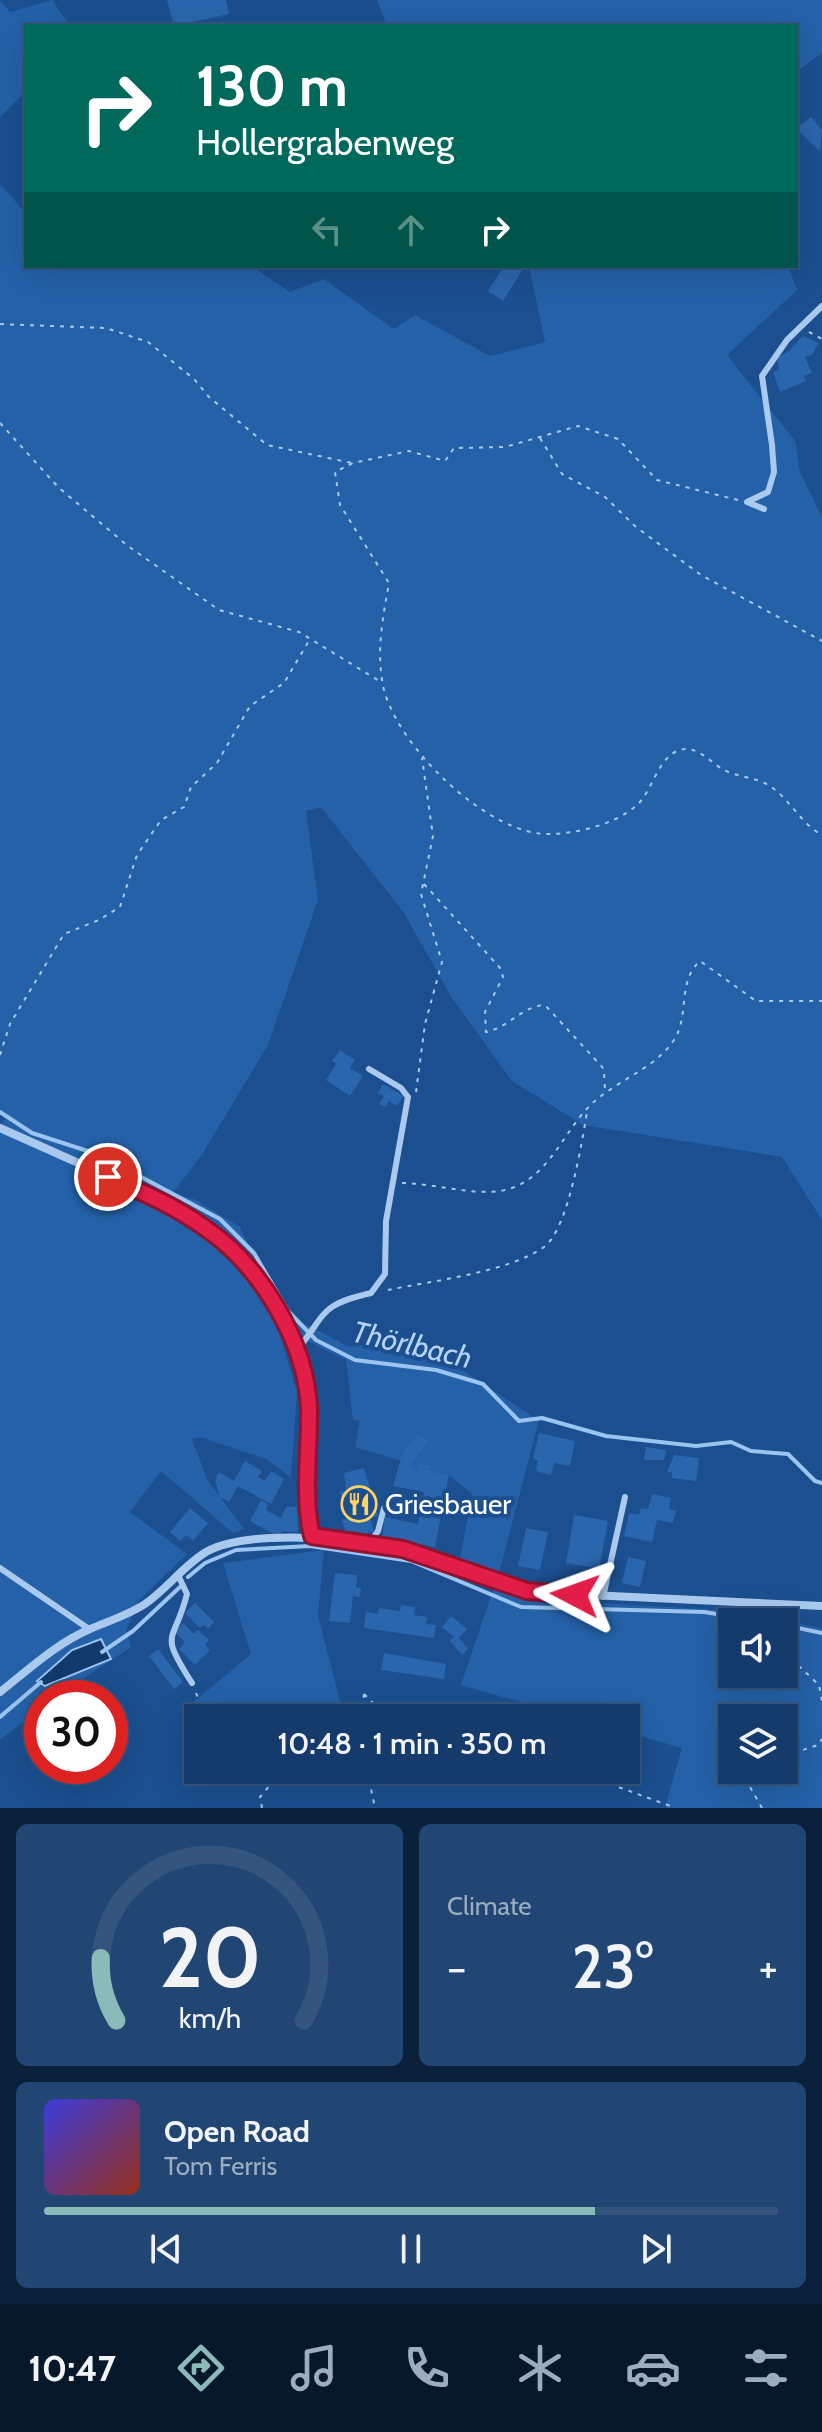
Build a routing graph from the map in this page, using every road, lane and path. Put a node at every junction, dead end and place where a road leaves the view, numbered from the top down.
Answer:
1 (822, 306) edge
2 (0, 324) edge
3 (802, 329) junction
4 (822, 339) edge
5 (0, 423) edge
6 (540, 437) junction
7 (353, 463) junction
8 (747, 502) junction
9 (764, 509) dead end
10 (310, 639) junction
11 (822, 641) edge
12 (382, 683) junction
13 (422, 757) junction
14 (822, 835) edge
15 (424, 883) junction
16 (822, 1001) edge
17 (0, 1055) edge
18 (369, 1069) dead end
19 (605, 1093) junction
20 (415, 1097) dead end
21 (588, 1109) junction
22 (0, 1128) edge
23 (392, 1190) junction
24 (371, 1293) junction
25 (298, 1349) junction
26 (625, 1497) dead end
27 (418, 1507) dead end
28 (312, 1536) junction
29 (369, 1543) junction
30 (0, 1568) edge
31 (178, 1575) junction
32 (603, 1597) junction
33 (822, 1606) edge
34 (89, 1629) junction
35 (798, 1665) edge
36 (192, 1683) joint
37 (821, 1686) edge
38 (0, 1692) edge
39 (822, 1701) edge
40 (200, 1704) edge
41 (364, 1704) edge
42 (386, 1704) edge
43 (822, 1739) edge
44 (798, 1751) edge
45 (271, 1784) edge
46 (370, 1784) edge
47 (610, 1784) edge
48 (752, 1784) edge
49 (673, 1807) edge
50 (262, 1808) edge
51 (375, 1808) edge
52 (762, 1808) edge

1 - 3 lane
2 - 7 path
3 - 4 path
3 - 8 lane
5 - 10 path
6 - 7 path
6 - 8 path
6 - 11 path
7 - 12 path
8 - 9 lane
10 - 12 path
10 - 17 path
12 - 13 path
13 - 14 path
13 - 15 path
15 - 19 path
15 - 20 path
16 - 19 path
18 - 23 lane
19 - 21 path
21 - 23 path
21 - 24 path
22 - 25 street
23 - 24 lane
24 - 25 lane
25 - 28 street
26 - 32 lane
27 - 29 lane
28 - 29 street
28 - 31 street
29 - 32 street
30 - 34 lane
31 - 34 street
31 - 36 lane
32 - 33 street
34 - 38 street
35 - 37 path
36 - 40 path
37 - 39 path
41 - 42 path
43 - 44 path
45 - 50 path
46 - 51 path
47 - 49 path
48 - 52 path

